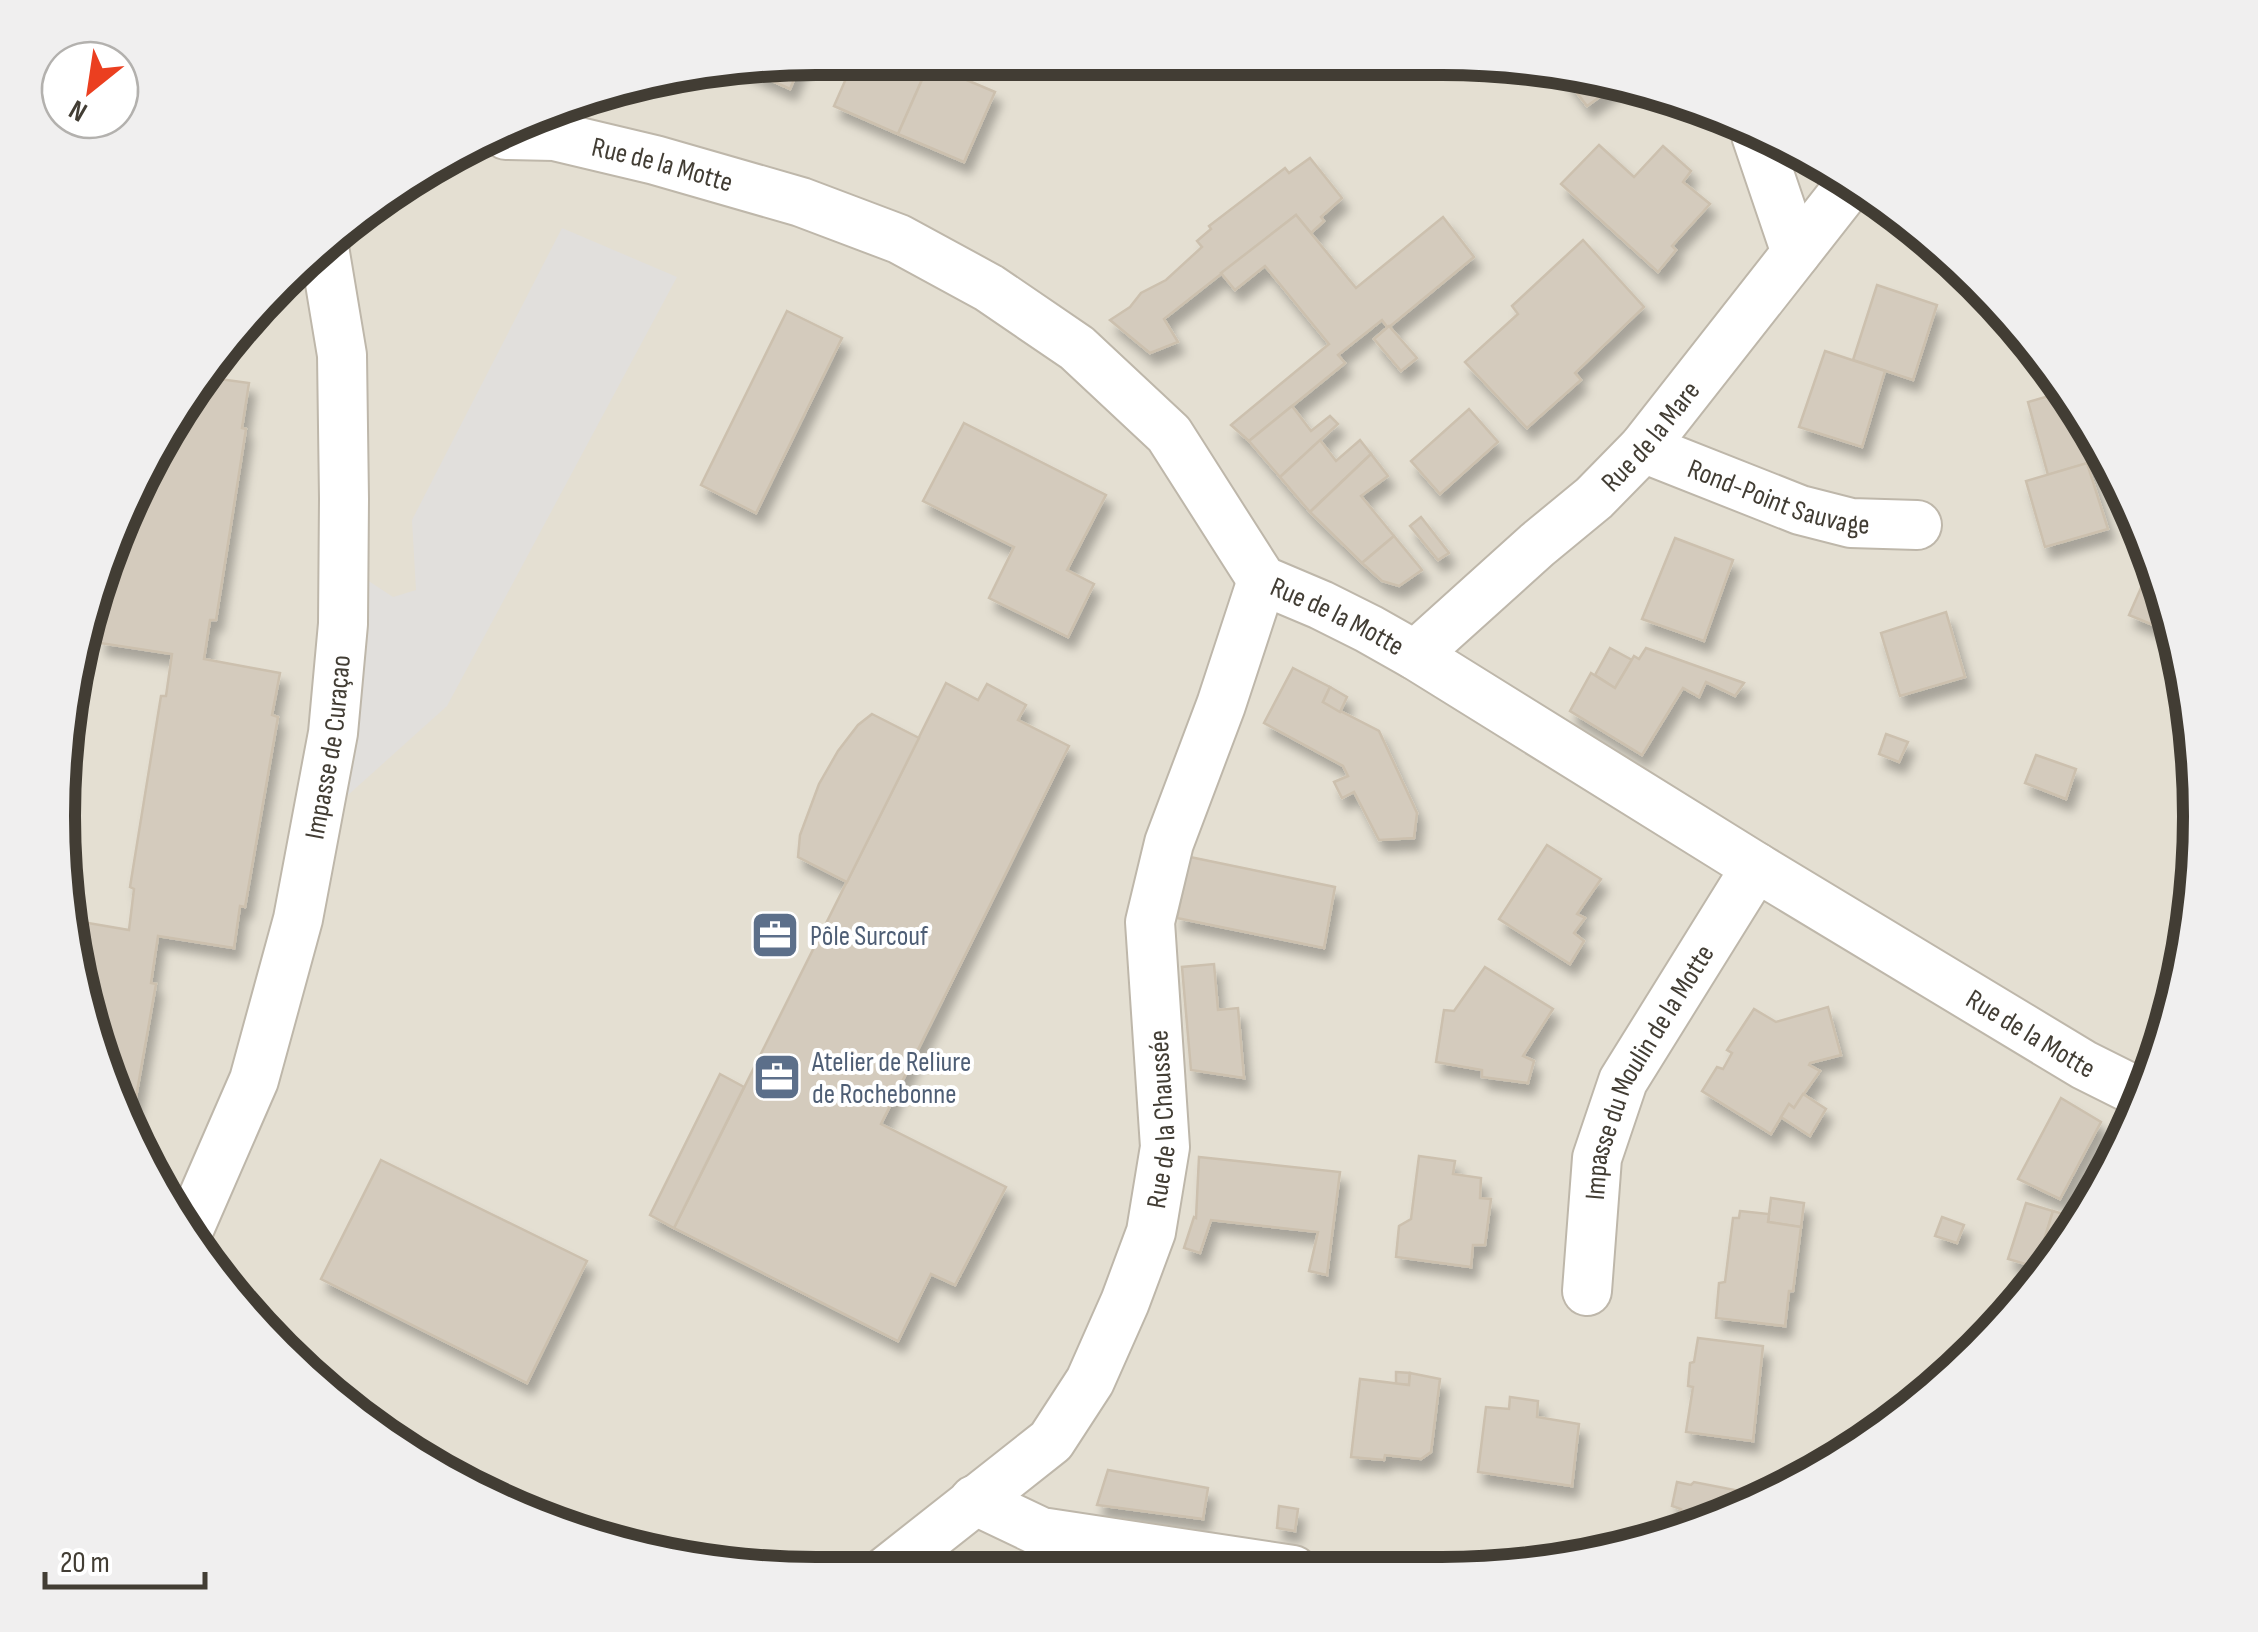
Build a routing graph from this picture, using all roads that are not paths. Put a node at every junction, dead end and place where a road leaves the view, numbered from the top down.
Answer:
1 (522, 135) edge
2 (1760, 146) edge
3 (1844, 193) edge
4 (1796, 253) junction
5 (326, 260) edge
6 (1643, 448) junction
7 (1917, 525) dead end
8 (1262, 580) junction
9 (1414, 655) junction
10 (1756, 867) junction
11 (2131, 1088) edge
12 (194, 1218) edge
13 (1588, 1291) dead end
14 (974, 1500) junction
15 (904, 1557) edge
16 (1206, 1557) edge

1 - 8 street, Rue de la Motte
2 - 4 street
3 - 4 street, Rue de la Mare
4 - 6 street, Rue de la Mare
5 - 12 street, Impasse de Curaçao
6 - 7 street, Rond-Point Sauvage
6 - 9 street, Rue de la Mare
8 - 9 street, Rue de la Motte
8 - 14 street, Rue de la Chaussée
9 - 10 street, Rue de la Motte
10 - 11 street, Rue de la Motte
10 - 13 street, Impasse du Moulin de la Motte
14 - 15 street, Rue de la Chaussée
14 - 16 street

